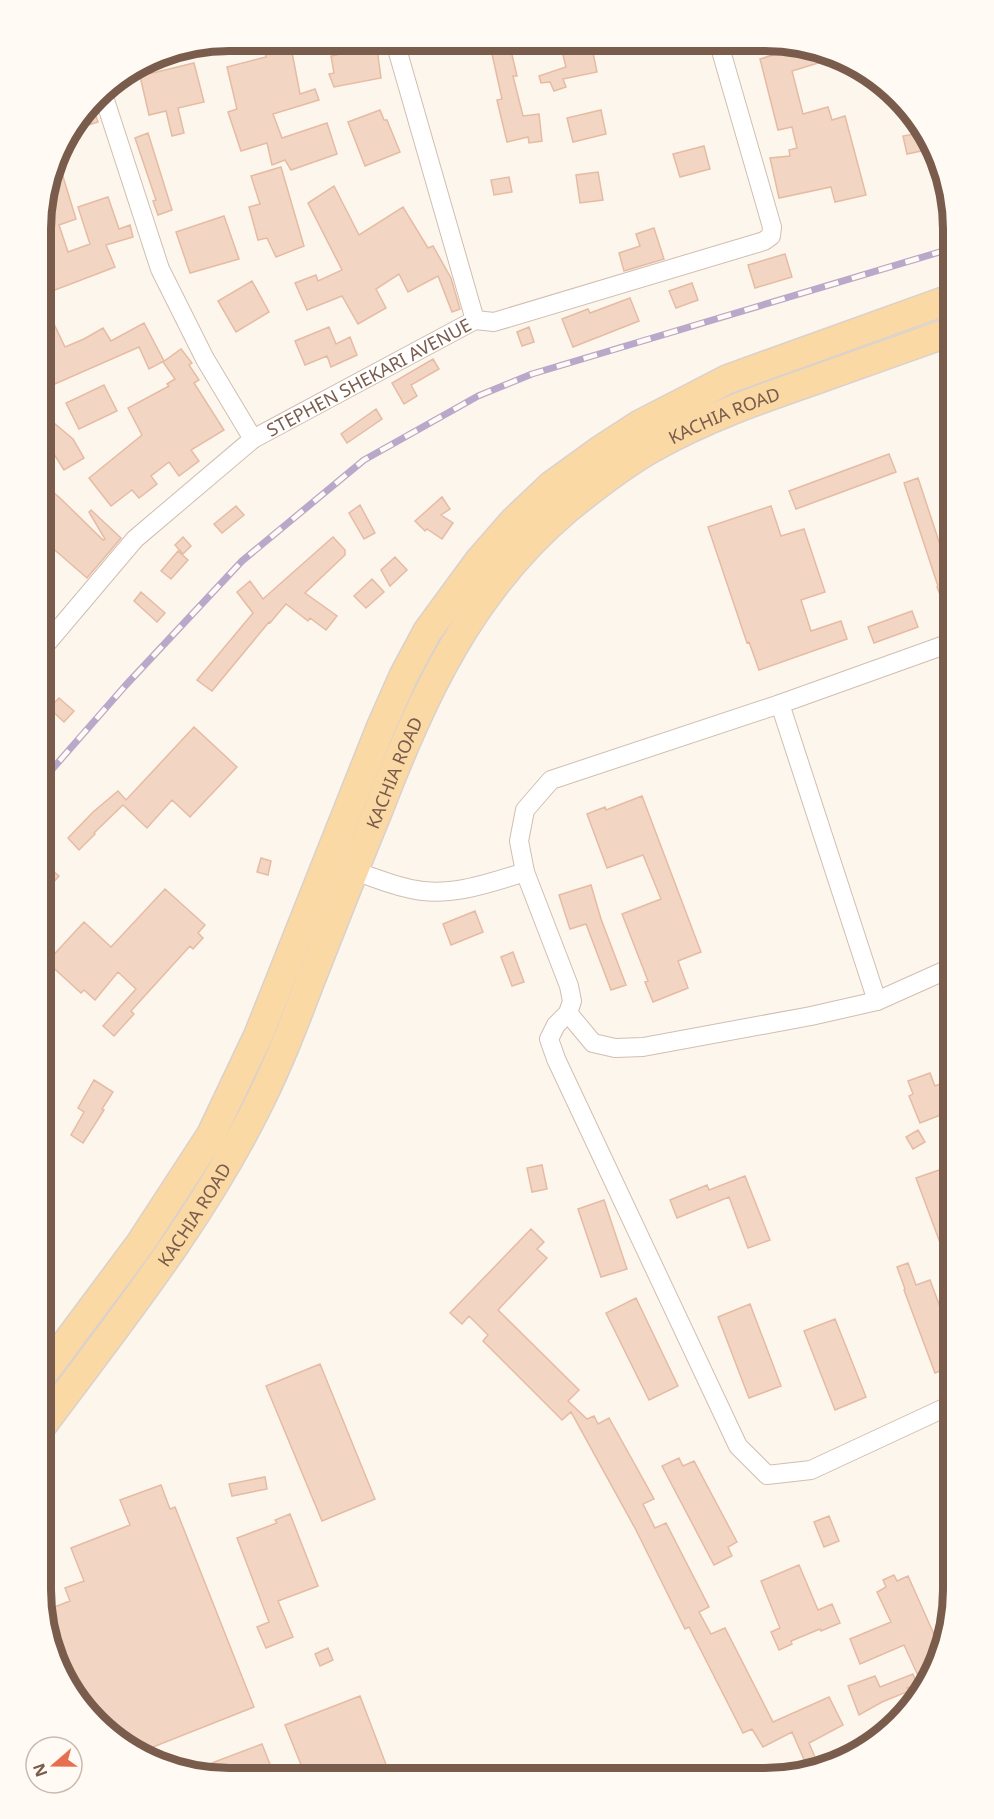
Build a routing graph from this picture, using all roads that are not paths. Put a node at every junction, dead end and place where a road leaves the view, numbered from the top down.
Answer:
1 (397, 51) edge
2 (721, 51) edge
3 (105, 101) edge
4 (943, 302) edge
5 (475, 320) junction
6 (943, 335) edge
7 (253, 439) junction
8 (51, 638) edge
9 (943, 646) edge
10 (780, 704) junction
11 (354, 871) junction
12 (525, 872) junction
13 (943, 971) edge
14 (877, 1001) junction
15 (568, 1013) junction
16 (51, 1364) edge
17 (943, 1409) edge
18 (51, 1413) edge

1 - 5 street
2 - 5 street, STEPHEN SHEKARI AVENUE
3 - 7 street
4 - 16 main road, KACHIA ROAD
5 - 7 street, STEPHEN SHEKARI AVENUE
6 - 11 main road, KACHIA ROAD
7 - 8 street, STEPHEN SHEKARI AVENUE
9 - 10 street
10 - 12 street
10 - 14 street
11 - 12 street
11 - 18 main road, KACHIA ROAD
12 - 15 street
13 - 14 street
14 - 15 street
15 - 17 street

